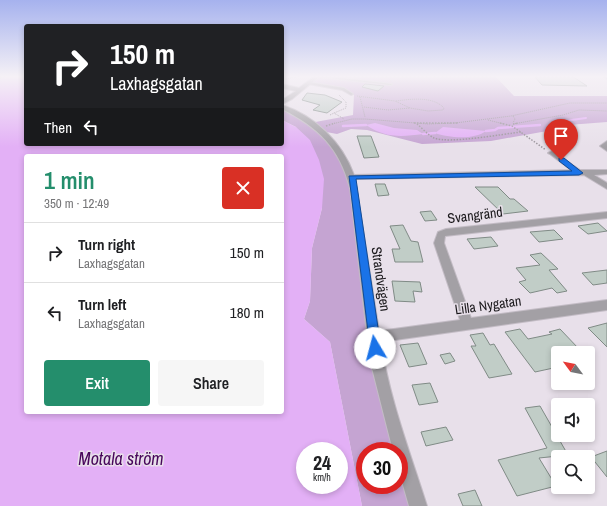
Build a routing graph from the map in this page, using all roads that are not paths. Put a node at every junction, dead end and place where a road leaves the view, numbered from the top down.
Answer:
1 (284, 108) edge
2 (607, 143) edge
3 (607, 150) edge
4 (552, 153) road end
5 (607, 172) edge
6 (583, 173) junction
7 (352, 177) junction
8 (607, 187) edge
9 (607, 216) edge
10 (607, 305) edge
11 (467, 323) junction
12 (374, 337) junction
13 (418, 506) edge

1 - 7 street, Strandvägen
2 - 3 street
4 - 6 street
5 - 6 street
6 - 7 street
6 - 8 street
7 - 12 street, Strandvägen
9 - 11 street, Svangränd
10 - 11 street, Lilla Nygatan
11 - 12 street, Lilla Nygatan
12 - 13 street, Strandvägen

